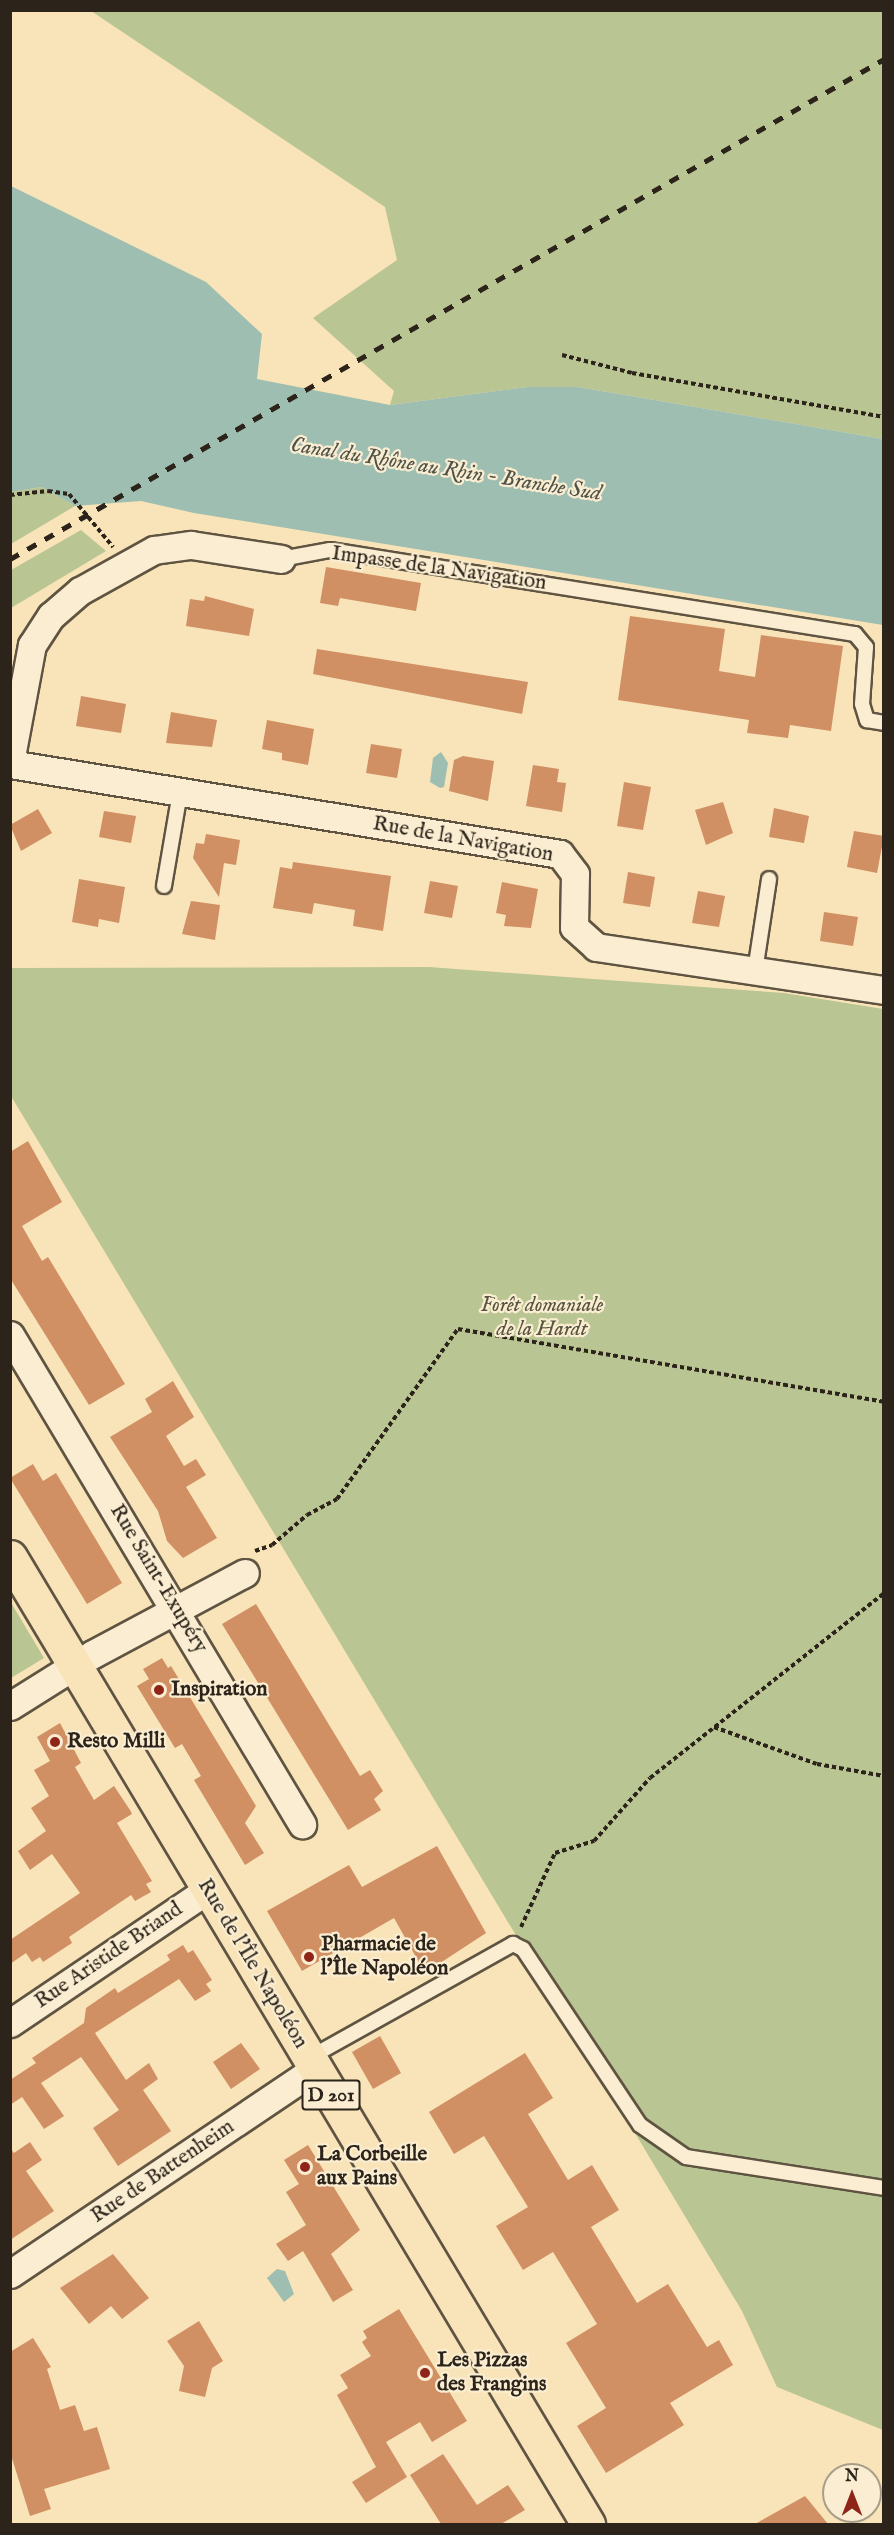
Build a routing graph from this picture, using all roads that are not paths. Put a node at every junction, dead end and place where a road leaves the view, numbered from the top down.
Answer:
1 (281, 560) joint
2 (884, 723) edge
3 (10, 763) edge
4 (180, 792) junction
5 (769, 879) dead end
6 (164, 886) dead end
7 (755, 971) junction
8 (884, 990) edge
9 (10, 1335) edge
10 (10, 1557) edge
11 (245, 1573) road end
12 (176, 1608) junction
13 (76, 1664) junction
14 (10, 1706) edge
15 (302, 1824) dead end
16 (207, 1890) junction
17 (10, 2023) edge
18 (312, 2064) junction
19 (884, 2188) edge
20 (10, 2274) edge
21 (588, 2524) edge

1 - 2 lane, Impasse de la Navigation
1 - 3 street, Impasse de la Navigation
3 - 4 street, Rue de la Navigation
4 - 6 lane
4 - 7 street, Rue de la Navigation
5 - 7 lane
7 - 8 street, Rue de la Navigation
9 - 12 street, Rue Saint-Exupéry
10 - 13 main road, Rue de l'Île Napoléon / D 201
11 - 12 street
12 - 13 street
12 - 15 street, Rue Saint-Exupéry
13 - 14 street
13 - 16 main road, Rue de l'Île Napoléon / D 201
16 - 17 street, Rue Aristide Briand
16 - 18 main road, Rue de l'Île Napoléon / D 201
18 - 19 lane
18 - 20 street, Rue de Battenheim
18 - 21 main road, Rue de l'Île Napoléon / D 201

